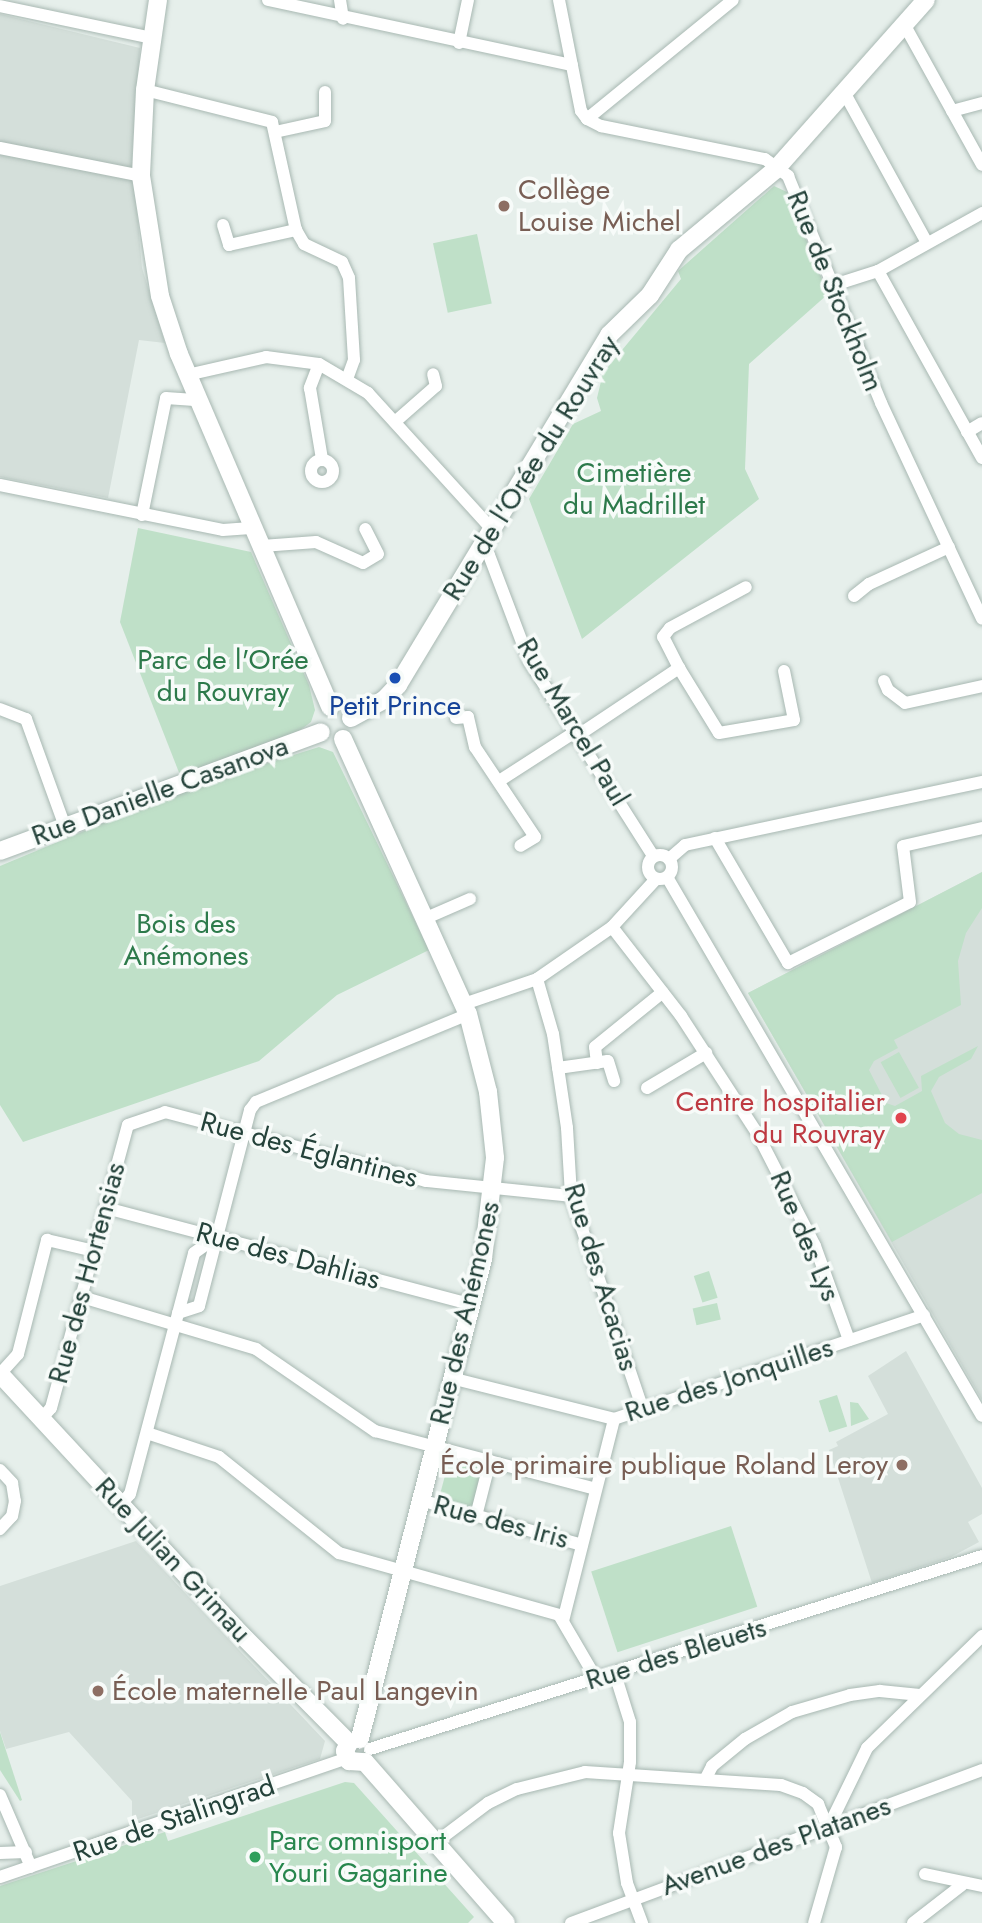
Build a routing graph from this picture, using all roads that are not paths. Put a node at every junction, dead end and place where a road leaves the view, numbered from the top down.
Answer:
1 (158, 0) edge
2 (268, 0) edge
3 (340, 0) edge
4 (468, 0) edge
5 (559, 0) edge
6 (733, 0) edge
7 (926, 0) edge
8 (0, 6) edge
9 (343, 19) junction
10 (904, 24) junction
11 (152, 38) junction
12 (459, 43) junction
13 (572, 65) junction
14 (145, 90) junction
15 (326, 92) dead end
16 (844, 92) junction
17 (982, 103) edge
18 (952, 111) junction
19 (587, 119) junction
20 (275, 132) junction
21 (0, 148) edge
22 (982, 165) edge
23 (779, 166) junction
24 (141, 176) junction
25 (982, 213) edge
26 (223, 225) dead end
27 (296, 230) junction
28 (927, 243) junction
29 (878, 271) junction
30 (834, 285) junction
31 (319, 364) junction
32 (433, 374) dead end
33 (187, 375) junction
34 (347, 379) junction
35 (198, 400) junction
36 (396, 421) junction
37 (982, 423) edge
38 (967, 432) junction
39 (982, 458) edge
40 (322, 459) dead end
41 (0, 485) edge
42 (142, 515) junction
43 (490, 527) junction
44 (254, 528) junction
45 (365, 530) dead end
46 (262, 546) junction
47 (482, 546) junction
48 (949, 547) junction
49 (746, 587) dead end
50 (854, 596) dead end
51 (982, 619) edge
52 (679, 668) junction
53 (783, 671) dead end
54 (884, 681) dead end
55 (982, 686) edge
56 (330, 708) junction
57 (0, 709) edge
58 (456, 718) dead end
59 (351, 719) junction
60 (321, 732) junction
61 (576, 734) junction
62 (343, 739) junction
63 (499, 782) junction
64 (982, 782) edge
65 (64, 824) junction
66 (982, 828) edge
67 (715, 838) junction
68 (520, 846) dead end
69 (0, 851) edge
70 (654, 857) junction
71 (669, 859) junction
72 (662, 878) junction
73 (470, 899) dead end
74 (426, 918) junction
75 (612, 927) junction
76 (537, 979) junction
77 (663, 992) junction
78 (466, 1009) junction
79 (706, 1053) junction
80 (597, 1063) junction
81 (558, 1068) junction
82 (614, 1081) dead end
83 (648, 1088) dead end
84 (128, 1125) joint
85 (246, 1132) junction
86 (494, 1190) junction
87 (571, 1196) junction
88 (106, 1208) junction
89 (217, 1237) junction
90 (94, 1251) junction
91 (82, 1297) junction
92 (470, 1304) junction
93 (924, 1315) junction
94 (177, 1319) junction
95 (849, 1340) junction
96 (0, 1374) edge
97 (451, 1378) junction
98 (643, 1410) junction
99 (982, 1416) edge
100 (42, 1418) junction
101 (614, 1419) junction
102 (146, 1433) junction
103 (433, 1447) junction
104 (490, 1461) junction
105 (0, 1471) edge
106 (596, 1489) junction
107 (420, 1500) junction
108 (121, 1504) junction
109 (476, 1516) junction
110 (0, 1530) edge
111 (582, 1545) junction
112 (982, 1556) edge
113 (401, 1573) junction
114 (563, 1622) junction
115 (981, 1637) edge
116 (615, 1674) junction
117 (597, 1680) junction
118 (920, 1695) junction
119 (358, 1750) junction
120 (982, 1770) edge
121 (627, 1773) junction
122 (706, 1778) junction
123 (0, 1795) edge
124 (830, 1826) junction
125 (435, 1843) junction
126 (26, 1852) junction
127 (0, 1853) edge
128 (31, 1867) junction
129 (925, 1874) dead end
130 (0, 1877) edge
131 (962, 1885) junction
132 (982, 1886) edge
133 (631, 1901) junction
134 (506, 1923) edge
135 (571, 1923) edge
136 (642, 1923) edge
137 (814, 1923) edge
138 (913, 1923) edge

1 - 11 street
2 - 9 street
3 - 9 street
4 - 12 street
5 - 13 street
6 - 19 street
7 - 10 street, Rue de Stockholm
8 - 11 street
9 - 12 street
10 - 16 street, Rue de Stockholm
10 - 18 street
11 - 14 street
12 - 13 street
13 - 19 street
14 - 20 street
14 - 24 street
15 - 20 street
16 - 23 street, Rue de Stockholm
16 - 28 street
17 - 18 street
18 - 22 street
19 - 23 street
20 - 27 street
21 - 24 street
23 - 30 street, Rue de Stockholm
23 - 43 street, Rue de l'Orée du Rouvray
24 - 33 street
25 - 28 street
26 - 27 street
27 - 34 street
28 - 29 street
29 - 30 street
29 - 38 street
30 - 48 street, Rue de Stockholm
31 - 33 street
31 - 34 street
31 - 40 street
32 - 36 street
33 - 35 street
34 - 36 street
35 - 42 street
35 - 44 street
36 - 43 street
37 - 38 street
38 - 39 street
41 - 42 street
42 - 44 street
43 - 47 street, Rue de l'Orée du Rouvray
44 - 46 street
45 - 46 street
46 - 56 street
47 - 59 street, Rue de l'Orée du Rouvray
47 - 61 street, Rue Marcel Paul
48 - 50 street
48 - 51 street, Rue de Stockholm
49 - 52 street
52 - 53 street
52 - 61 street
54 - 55 street
56 - 59 street
56 - 60 street
57 - 65 street
58 - 63 street
59 - 62 street
60 - 62 street
60 - 65 street, Rue Danielle Casanova
61 - 63 street
61 - 70 street, Rue Marcel Paul
62 - 74 street, Rue des Anémones
63 - 68 street
64 - 67 street
65 - 69 street, Rue Danielle Casanova
66 - 67 street
67 - 71 street
70 - 71 street
70 - 72 street
71 - 72 street
72 - 75 street
72 - 93 street
73 - 74 street
74 - 78 street, Rue des Anémones
75 - 76 street
75 - 77 street, Rue des Lys
76 - 78 street
76 - 81 street, Rue des Acacias
77 - 79 street, Rue des Lys
77 - 80 street
78 - 85 street
78 - 86 street, Rue des Anémones
79 - 83 street
79 - 95 street, Rue des Lys
80 - 81 street
80 - 82 street
81 - 87 street, Rue des Acacias
84 - 85 street, Rue des Églantines
84 - 88 street, Rue des Hortensias
85 - 86 street, Rue des Églantines
85 - 89 street
86 - 87 street, Rue des Églantines
86 - 92 street, Rue des Anémones
87 - 98 street, Rue des Acacias
88 - 89 street, Rue des Dahlias
88 - 90 street, Rue des Hortensias
89 - 92 street, Rue des Dahlias
89 - 94 street
89 - 94 street
90 - 91 street, Rue des Hortensias
90 - 96 street
91 - 94 street
91 - 100 street, Rue des Hortensias
92 - 97 street, Rue des Anémones
93 - 95 street, Rue des Jonquilles
93 - 99 street
94 - 102 street
94 - 103 street
95 - 98 street, Rue des Jonquilles
96 - 100 street, Rue Julian Grimau
97 - 101 street, Rue des Jonquilles
97 - 103 street, Rue des Anémones
98 - 101 street, Rue des Jonquilles
100 - 108 street, Rue Julian Grimau
101 - 106 street
102 - 108 street
102 - 113 street
103 - 104 street
103 - 107 street, Rue des Anémones
104 - 106 street
104 - 109 street
105 - 110 street
106 - 111 street
107 - 109 street, Rue des Iris
107 - 113 street, Rue des Anémones
108 - 119 street, Rue Julian Grimau
109 - 111 street, Rue des Iris
111 - 114 street
112 - 116 street, Rue des Bleuets
113 - 114 street
113 - 119 street, Rue des Anémones
114 - 117 street
115 - 118 street
116 - 117 street, Rue des Bleuets
116 - 121 street
117 - 119 street, Rue des Bleuets
118 - 122 street
118 - 124 street
119 - 125 street, Rue Julian Grimau
119 - 128 street, Rue de Stalingrad
120 - 124 street, Avenue des Platanes
121 - 122 street
121 - 125 street
121 - 133 street
122 - 124 street
123 - 126 street
124 - 133 street, Avenue des Platanes
124 - 137 street
125 - 134 street, Rue Julian Grimau
126 - 127 street
126 - 128 street
128 - 130 street, Rue de Stalingrad
129 - 131 street
131 - 132 street
131 - 138 street
133 - 135 street, Avenue des Platanes
133 - 136 street

